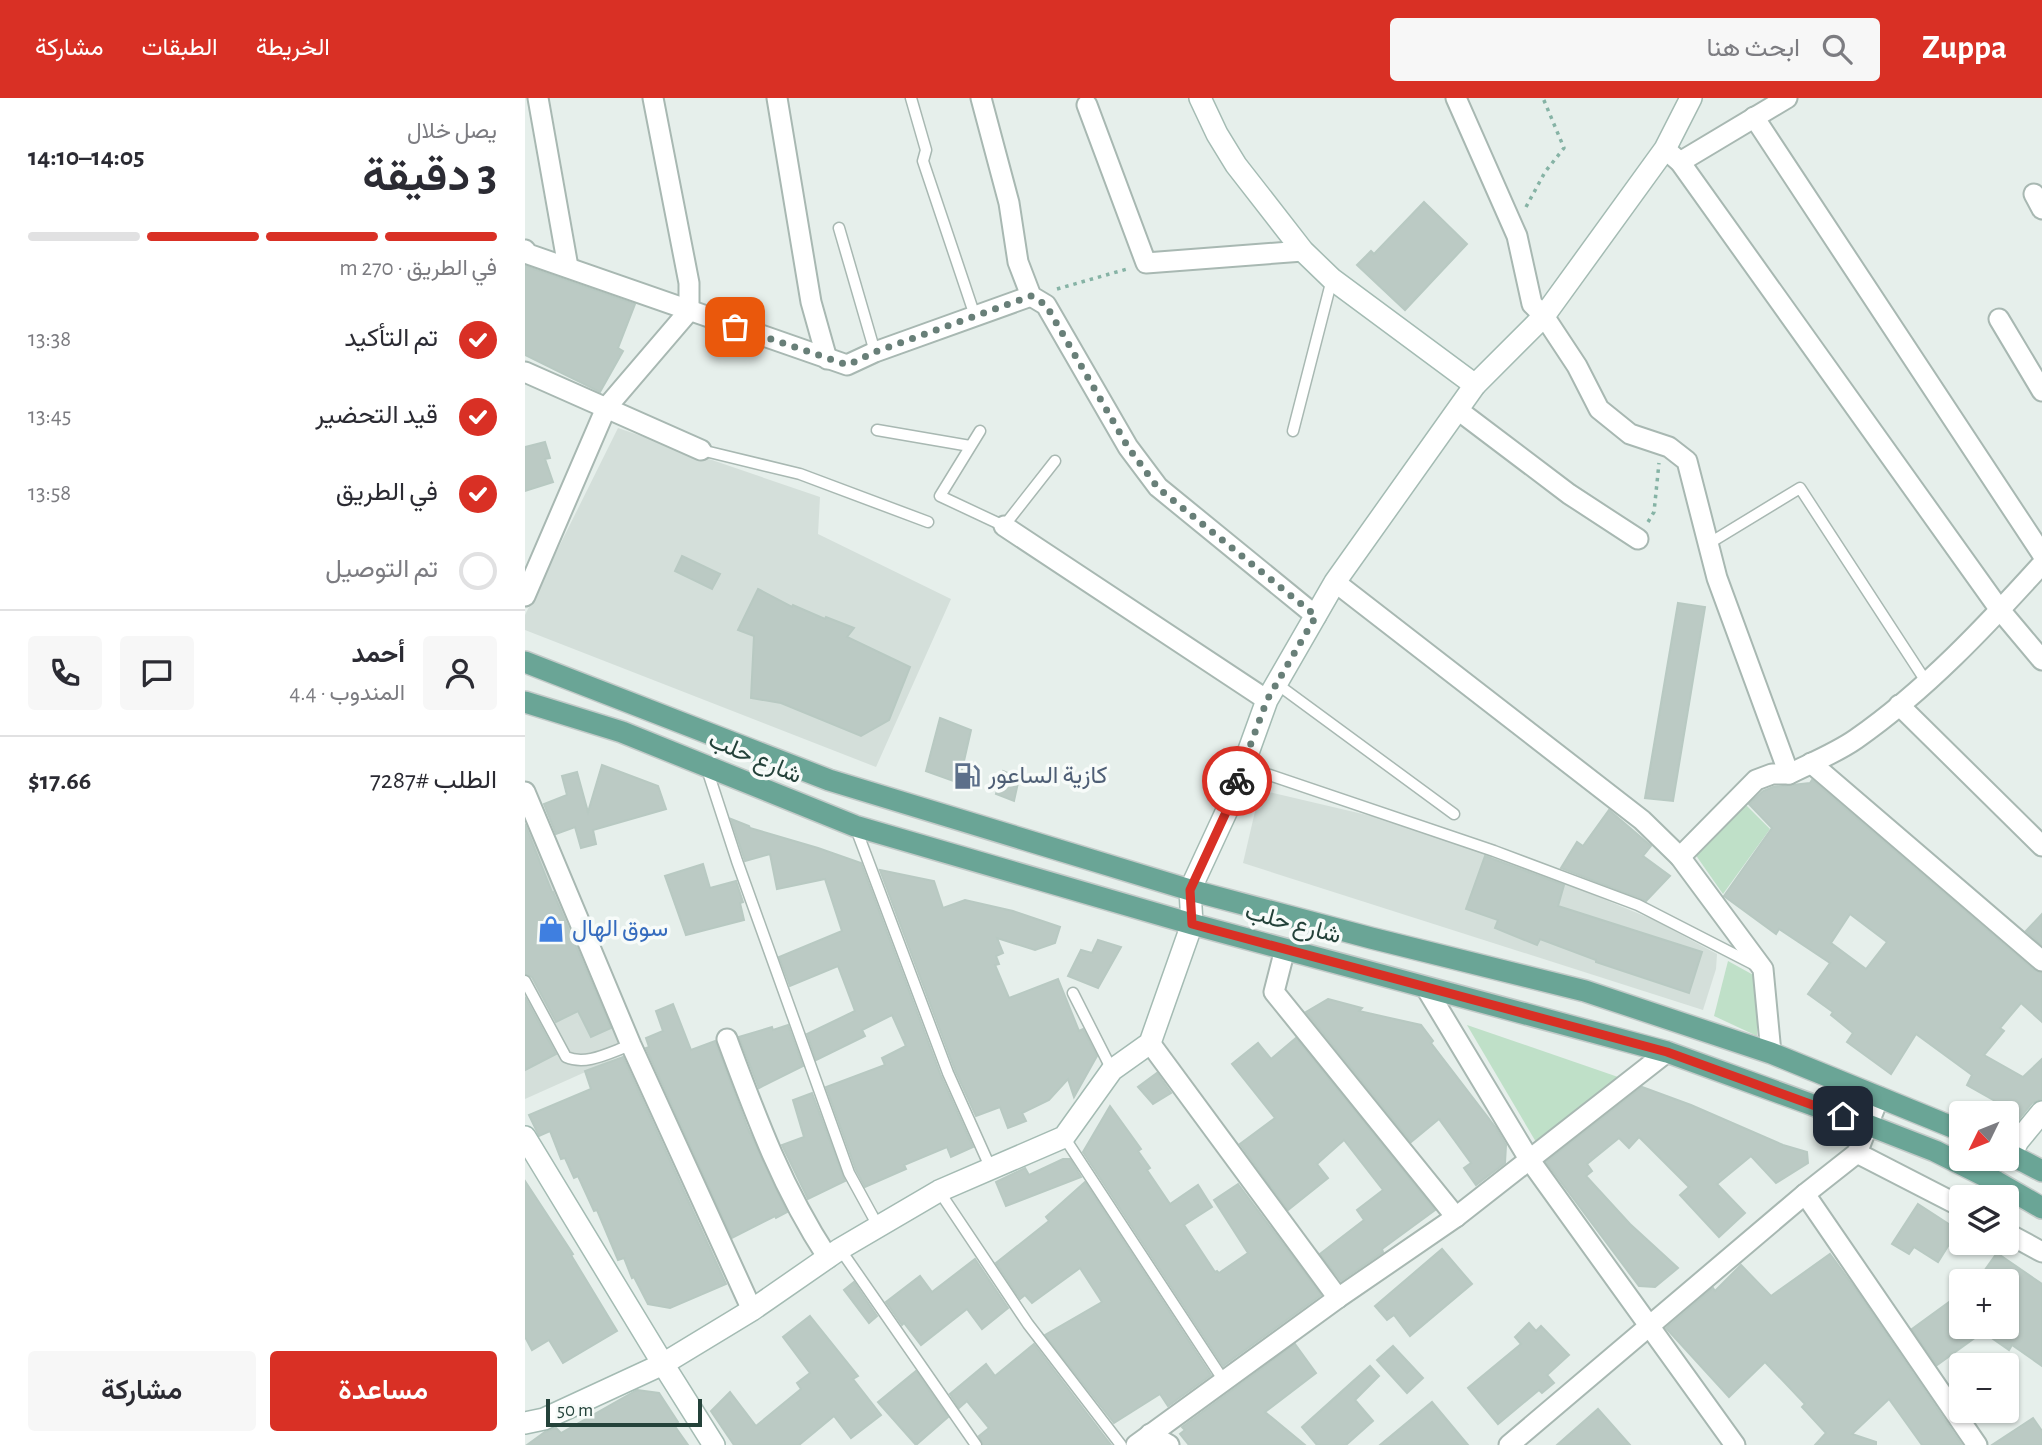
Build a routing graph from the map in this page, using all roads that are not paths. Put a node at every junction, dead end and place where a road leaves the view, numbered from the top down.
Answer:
1 (538, 98) edge
2 (653, 98) edge
3 (777, 98) edge
4 (911, 98) edge
5 (981, 98) edge
6 (1200, 98) edge
7 (1456, 98) edge
8 (1691, 98) edge
9 (1787, 98) edge
10 (1087, 105) dead end
11 (1753, 117) junction
12 (1673, 155) junction
13 (839, 228) dead end
14 (525, 250) edge
15 (1303, 251) junction
16 (568, 267) junction
17 (1332, 279) junction
18 (1031, 296) junction
19 (689, 311) junction
20 (975, 316) junction
21 (1544, 316) junction
22 (1999, 319) dead end
23 (875, 352) junction
24 (827, 359) junction
25 (525, 372) edge
26 (1475, 385) junction
27 (2042, 391) edge
28 (606, 408) junction
29 (1458, 410) junction
30 (877, 430) dead end
31 (980, 430) dead end
32 (1293, 431) dead end
33 (970, 446) junction
34 (701, 450) joint
35 (1055, 461) dead end
36 (927, 522) dead end
37 (1004, 526) junction
38 (1638, 539) road end
39 (1709, 544) junction
40 (2042, 554) edge
41 (2042, 564) edge
42 (1335, 582) junction
43 (525, 596) edge
44 (2000, 610) junction
45 (1316, 616) junction
46 (2042, 660) edge
47 (525, 662) edge
48 (1927, 683) junction
49 (1272, 692) junction
50 (525, 702) edge
51 (1899, 705) junction
52 (1811, 763) junction
53 (706, 765) junction
54 (1243, 766) junction
55 (1789, 774) junction
56 (525, 792) edge
57 (1454, 814) dead end
58 (855, 826) junction
59 (2042, 846) edge
60 (1680, 858) junction
61 (1190, 890) junction
62 (1192, 924) junction
63 (1285, 949) junction
64 (2042, 961) edge
65 (1763, 969) junction
66 (525, 981) edge
67 (1426, 988) junction
68 (1073, 993) dead end
69 (727, 1039) dead end
70 (1150, 1043) junction
71 (632, 1047) junction
72 (1667, 1052) junction
73 (1771, 1054) junction
74 (1112, 1070) junction
75 (1879, 1097) junction
76 (2042, 1112) edge
77 (1868, 1125) junction
78 (1949, 1126) edge
79 (1064, 1136) junction
80 (525, 1137) edge
81 (2019, 1139) edge
82 (1857, 1153) junction
83 (1529, 1159) junction
84 (2019, 1159) edge
85 (991, 1169) junction
86 (2002, 1171) edge
87 (2042, 1171) edge
88 (1997, 1182) junction
89 (939, 1191) junction
90 (1805, 1194) junction
91 (1949, 1201) edge
92 (2042, 1208) edge
93 (1456, 1217) junction
94 (879, 1227) junction
95 (2019, 1240) edge
96 (2042, 1252) edge
97 (834, 1253) junction
98 (1338, 1298) junction
99 (752, 1310) junction
100 (1648, 1327) junction
101 (663, 1364) junction
102 (1224, 1381) junction
103 (525, 1423) edge
104 (1143, 1440) edge
105 (714, 1445) edge
106 (976, 1445) edge
107 (1121, 1445) edge
108 (1169, 1445) edge
109 (1509, 1445) edge
110 (1735, 1445) edge
111 (1977, 1445) edge

1 - 16 street
2 - 19 street
3 - 24 street
4 - 20 lane
5 - 18 street
6 - 15 street
7 - 21 street
8 - 12 street
9 - 11 street
10 - 15 street
11 - 12 street
11 - 40 street
12 - 21 street
12 - 44 street
13 - 23 lane
14 - 16 street
15 - 17 street
16 - 19 street
17 - 26 street
17 - 32 lane
18 - 20 street
18 - 45 street
19 - 24 street
19 - 28 street
20 - 23 street
21 - 26 street
21 - 39 street
22 - 27 street
23 - 24 street
25 - 28 street
26 - 29 street
28 - 34 street
28 - 43 street
29 - 38 street
29 - 42 street
30 - 33 lane
31 - 33 lane
33 - 37 lane
34 - 36 lane
35 - 37 lane
37 - 49 street
39 - 48 lane
39 - 55 street
41 - 44 street
42 - 45 street
42 - 60 street
44 - 46 street
44 - 48 street
45 - 49 street
47 - 61 main road, شارع حلب
48 - 51 street
49 - 54 street
49 - 57 lane
50 - 53 main road, شارع حلب
51 - 52 street
51 - 59 street
52 - 55 street
52 - 64 street
53 - 58 main road, شارع حلب
53 - 94 lane
54 - 61 street
54 - 65 lane
55 - 60 street
56 - 71 street
58 - 62 main road, شارع حلب
58 - 85 lane
60 - 65 street
61 - 62 street
61 - 73 main road, شارع حلب
62 - 63 main road, شارع حلب
62 - 70 street
63 - 67 main road, شارع حلب
63 - 93 street
65 - 73 street
66 - 71 lane
67 - 72 main road, شارع حلب
67 - 83 street
68 - 74 lane
69 - 97 street
70 - 74 street
70 - 98 street
71 - 99 street
72 - 77 main road, شارع حلب
72 - 83 street
73 - 75 main road, شارع حلب
74 - 79 street
75 - 77 street
75 - 78 main road, شارع حلب
76 - 81 street
77 - 82 street
77 - 88 main road, شارع حلب
79 - 85 street
79 - 102 lane
80 - 101 street
82 - 90 street
82 - 91 street
83 - 93 street
83 - 100 street
84 - 87 main road
85 - 89 street
86 - 88 main road
88 - 92 main road, شارع حلب
89 - 94 street
89 - 107 lane
90 - 100 street
90 - 111 street
93 - 98 street
94 - 97 street
95 - 96 street
97 - 99 street
97 - 106 lane
98 - 102 street
99 - 101 street
100 - 109 street
100 - 110 street
101 - 103 street
101 - 105 street
102 - 104 street
104 - 108 street

